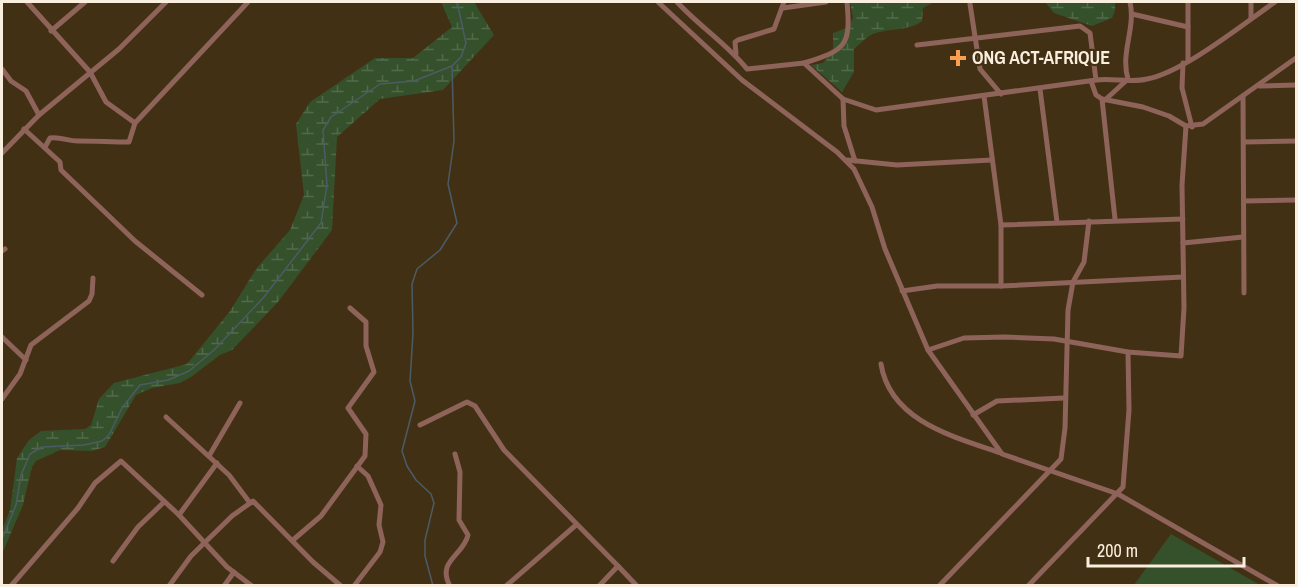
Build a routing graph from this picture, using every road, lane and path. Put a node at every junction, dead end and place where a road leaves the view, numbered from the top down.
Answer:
1 (27, 2) edge
2 (85, 2) edge
3 (166, 2) edge
4 (248, 2) edge
5 (658, 2) edge
6 (677, 2) edge
7 (826, 2) edge
8 (846, 2) edge
9 (1130, 2) edge
10 (1188, 2) edge
11 (1251, 2) edge
12 (1275, 2) edge
13 (970, 4) dead end
14 (783, 5) edge
15 (1132, 14) junction
16 (1251, 18) junction
17 (1188, 27) junction
18 (51, 31) junction
19 (974, 38) junction
20 (917, 45) dead end
21 (736, 54) junction
22 (1296, 58) edge
23 (1186, 62) junction
24 (804, 63) junction
25 (2, 69) edge
26 (747, 69) junction
27 (90, 72) junction
28 (1128, 79) junction
29 (742, 80) junction
30 (1093, 80) junction
31 (1296, 85) edge
32 (1257, 86) junction
33 (1040, 89) junction
34 (1001, 94) junction
35 (984, 96) junction
36 (1242, 96) junction
37 (843, 99) junction
38 (1103, 99) junction
39 (39, 115) junction
40 (135, 123) junction
41 (1189, 127) junction
42 (24, 129) junction
43 (1296, 141) edge
44 (1244, 142) junction
45 (45, 147) junction
46 (2, 150) edge
47 (848, 160) junction
48 (992, 160) junction
49 (855, 161) junction
50 (1296, 200) edge
51 (1244, 201) junction
52 (1115, 219) junction
53 (1183, 219) junction
54 (1089, 221) junction
55 (1056, 222) junction
56 (1001, 225) junction
57 (1243, 237) junction
58 (1183, 243) junction
59 (1183, 277) junction
60 (93, 278) dead end
61 (1073, 282) junction
62 (1001, 286) junction
63 (902, 291) junction
64 (1244, 293) dead end
65 (202, 295) dead end
66 (350, 308) dead end
67 (2, 337) edge
68 (1066, 341) junction
69 (928, 350) junction
70 (1128, 352) junction
71 (26, 360) junction
72 (881, 364) dead end
73 (1065, 398) junction
74 (2, 399) edge
75 (240, 403) dead end
76 (973, 415) junction
77 (166, 417) dead end
78 (420, 425) dead end
79 (454, 454) dead end
80 (1002, 454) junction
81 (209, 456) junction
82 (217, 464) junction
83 (357, 466) junction
84 (1050, 472) junction
85 (1118, 494) junction
86 (164, 502) junction
87 (250, 503) junction
88 (179, 515) junction
89 (576, 525) junction
90 (293, 540) junction
91 (205, 542) junction
92 (113, 561) dead end
93 (618, 566) junction
94 (234, 572) junction
95 (11, 585) edge
96 (169, 585) edge
97 (224, 585) edge
98 (252, 585) edge
99 (341, 585) edge
100 (354, 585) edge
101 (450, 585) edge
102 (506, 585) edge
103 (598, 585) edge
104 (637, 585) edge
105 (939, 585) edge
106 (1028, 585) edge
107 (1278, 585) edge

1 - 18 street
2 - 18 street
3 - 27 street
4 - 40 street
5 - 29 street
6 - 21 street
7 - 14 street
8 - 24 street
9 - 15 street
10 - 17 street
11 - 16 street
12 - 16 street
13 - 19 street
14 - 21 street
15 - 17 street
15 - 28 street
16 - 23 street
17 - 23 street
18 - 27 street
19 - 20 street
19 - 30 street
19 - 34 street
21 - 26 street
22 - 32 street
23 - 28 street
23 - 41 street
24 - 26 street
24 - 37 street
25 - 39 street
26 - 29 street
27 - 39 street
27 - 40 street
28 - 30 street
28 - 38 street
29 - 47 street
30 - 33 street
30 - 38 street
31 - 32 street
32 - 36 street
33 - 34 street
33 - 55 street
34 - 35 street
35 - 37 street
35 - 48 street
36 - 41 street
36 - 44 street
37 - 49 street
38 - 41 street
38 - 52 street
39 - 42 street
40 - 45 street
41 - 53 street
42 - 45 street
42 - 46 street
43 - 44 street
44 - 51 street
45 - 65 street
47 - 49 street
47 - 63 street
48 - 49 street
48 - 56 street
50 - 51 street
51 - 57 street
52 - 53 street
52 - 54 street
53 - 58 street
54 - 55 street
54 - 61 street
55 - 56 street
56 - 62 street
57 - 58 street
57 - 64 street
58 - 59 street
59 - 61 street
59 - 70 street
60 - 71 street
61 - 62 street
61 - 68 street
62 - 63 street
63 - 69 street
66 - 83 street
67 - 71 street
68 - 69 street
68 - 70 street
68 - 73 street
69 - 76 street
70 - 85 street
71 - 74 street
72 - 80 street
73 - 76 street
73 - 84 street
75 - 81 street
76 - 80 street
77 - 81 street
78 - 89 street
79 - 101 street
80 - 84 street
81 - 82 street
82 - 87 street
82 - 88 street
83 - 90 street
83 - 100 street
84 - 85 street
84 - 105 street
85 - 106 street
85 - 107 street
86 - 88 street
86 - 92 street
86 - 95 street
87 - 90 street
87 - 91 street
88 - 91 street
89 - 93 street
89 - 102 street
90 - 99 street
91 - 94 street
91 - 96 street
93 - 103 street
93 - 104 street
94 - 97 street
94 - 98 street

